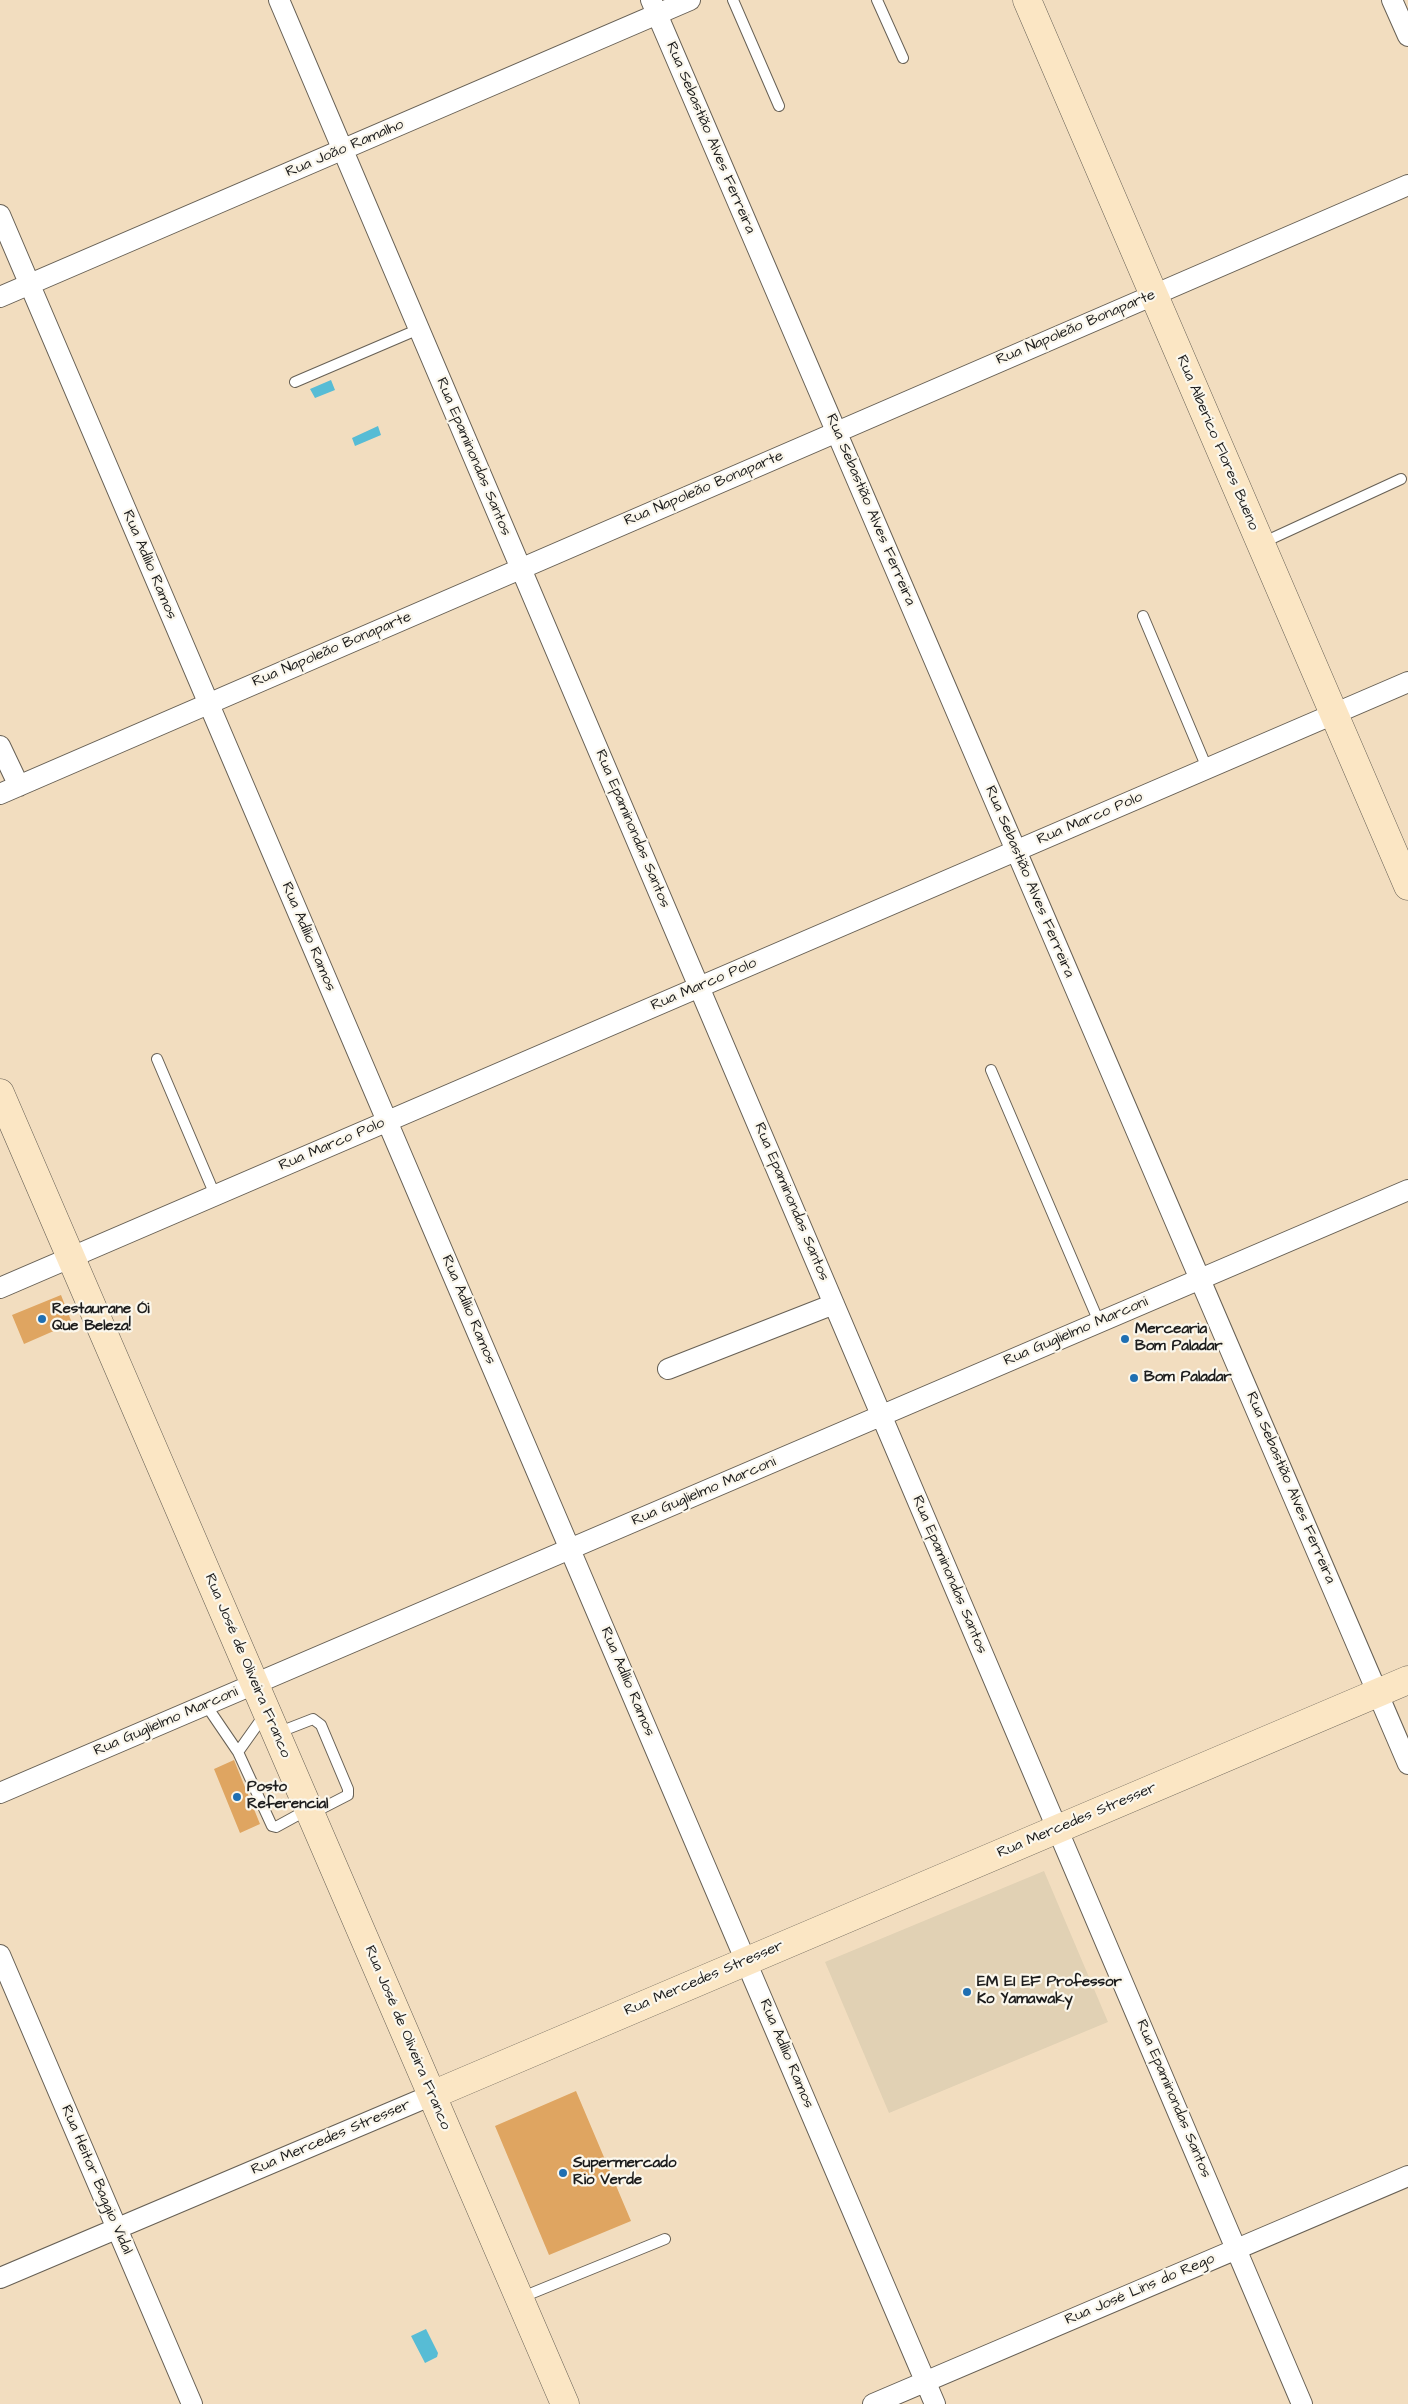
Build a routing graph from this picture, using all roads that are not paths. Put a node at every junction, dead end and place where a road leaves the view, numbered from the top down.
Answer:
1 (279, 0) edge
2 (690, 0) edge
3 (733, 0) edge
4 (877, 0) edge
5 (1027, 0) edge
6 (1392, 0) edge
7 (654, 7) edge
8 (1408, 36) edge
9 (903, 58) dead end
10 (779, 106) dead end
11 (343, 150) junction
12 (1408, 185) edge
13 (0, 215) edge
14 (30, 284) junction
15 (1154, 294) junction
16 (0, 297) edge
17 (419, 329) junction
18 (295, 382) dead end
19 (836, 432) junction
20 (1401, 479) dead end
21 (1261, 544) junction
22 (521, 568) junction
23 (1143, 616) dead end
24 (1408, 682) edge
25 (209, 704) junction
26 (1334, 714) junction
27 (0, 746) edge
28 (1207, 768) junction
29 (19, 786) junction
30 (0, 794) edge
31 (1016, 851) junction
32 (1408, 886) edge
33 (699, 987) junction
34 (156, 1059) dead end
35 (991, 1070) dead end
36 (0, 1093) edge
37 (387, 1121) junction
38 (1408, 1190) edge
39 (215, 1195) junction
40 (71, 1257) junction
41 (1200, 1279) junction
42 (0, 1288) edge
43 (834, 1304) junction
44 (1099, 1322) junction
45 (668, 1369) dead end
46 (882, 1416) junction
47 (570, 1549) junction
48 (1408, 1680) edge
49 (255, 1684) junction
50 (1378, 1693) junction
51 (206, 1705) junction
52 (271, 1722) junction
53 (238, 1752) junction
54 (1408, 1764) edge
55 (0, 1793) edge
56 (310, 1812) junction
57 (1058, 1829) junction
58 (0, 1955) edge
59 (746, 1961) junction
60 (432, 2095) junction
61 (1408, 2176) edge
62 (117, 2229) junction
63 (665, 2240) dead end
64 (1236, 2249) junction
65 (0, 2278) edge
66 (519, 2298) junction
67 (926, 2382) junction
68 (192, 2404) edge
69 (565, 2404) edge
70 (873, 2404) edge
71 (935, 2404) edge
72 (1302, 2404) edge

1 - 11 street, Rua Epaminondas Santos
2 - 7 street, Rua João Ramalho
3 - 10 lane
4 - 9 lane
5 - 15 street, Rua Alberico Flores Bueno
6 - 8 street
7 - 11 street, Rua João Ramalho
7 - 19 street, Rua Sebastião Alves Ferreira
11 - 14 street, Rua João Ramalho
11 - 17 street, Rua Epaminondas Santos
12 - 15 street, Rua Napoleão Bonaparte
13 - 14 street, Rua Adílio Ramos
14 - 16 street, Rua João Ramalho
14 - 25 street, Rua Adílio Ramos
15 - 19 street, Rua Napoleão Bonaparte
15 - 21 street, Rua Alberico Flores Bueno
17 - 18 lane
17 - 22 street, Rua Epaminondas Santos
19 - 22 street, Rua Napoleão Bonaparte
19 - 31 street, Rua Sebastião Alves Ferreira
20 - 21 lane
21 - 26 street, Rua Alberico Flores Bueno
22 - 25 street, Rua Napoleão Bonaparte
22 - 33 street, Rua Epaminondas Santos
23 - 28 lane
24 - 26 street, Rua Marco Polo
25 - 29 street, Rua Napoleão Bonaparte
25 - 37 street, Rua Adílio Ramos
26 - 28 street, Rua Marco Polo
26 - 32 street, Rua Alberico Flores Bueno
27 - 29 street
28 - 31 street, Rua Marco Polo
29 - 30 street, Rua Napoleão Bonaparte
31 - 33 street, Rua Marco Polo
31 - 41 street, Rua Sebastião Alves Ferreira
33 - 37 street, Rua Marco Polo
33 - 43 street, Rua Epaminondas Santos
34 - 39 lane
35 - 44 lane
36 - 40 street, Rua José de Oliveira Franco
37 - 39 street, Rua Marco Polo
37 - 47 street, Rua Adílio Ramos
38 - 41 street, Rua Guglielmo Marconi
39 - 40 street, Rua Marco Polo
40 - 42 street, Rua Marco Polo
40 - 49 street, Rua José de Oliveira Franco
41 - 44 street, Rua Guglielmo Marconi
41 - 50 street, Rua Sebastião Alves Ferreira
43 - 45 street
43 - 46 street, Rua Epaminondas Santos
44 - 46 street, Rua Guglielmo Marconi
46 - 47 street, Rua Guglielmo Marconi
46 - 57 street, Rua Epaminondas Santos
47 - 49 street, Rua Guglielmo Marconi
47 - 59 street, Rua Adílio Ramos
48 - 50 street, Rua Mercedes Stresser
49 - 51 street, Rua Guglielmo Marconi
49 - 52 street, Rua José de Oliveira Franco
50 - 54 street, Rua Sebastião Alves Ferreira
50 - 57 street, Rua Mercedes Stresser
51 - 53 lane
51 - 55 street, Rua Guglielmo Marconi
52 - 53 lane
52 - 56 street, Rua José de Oliveira Franco
52 - 56 lane
53 - 56 lane
56 - 60 street, Rua José de Oliveira Franco
57 - 59 street, Rua Mercedes Stresser
57 - 64 street, Rua Epaminondas Santos
58 - 62 street, Rua Heitor Baggio Vidal
59 - 60 street, Rua Mercedes Stresser
59 - 67 street, Rua Adílio Ramos
60 - 62 street, Rua Mercedes Stresser
60 - 66 street, Rua José de Oliveira Franco
61 - 64 street, Rua José Lins do Rego
62 - 65 street, Rua Mercedes Stresser
62 - 68 street, Rua Heitor Baggio Vidal
63 - 66 lane
64 - 67 street, Rua José Lins do Rego
64 - 72 street, Rua Epaminondas Santos
66 - 69 street, Rua José de Oliveira Franco
67 - 70 street, Rua José Lins do Rego
67 - 71 street, Rua Adílio Ramos

